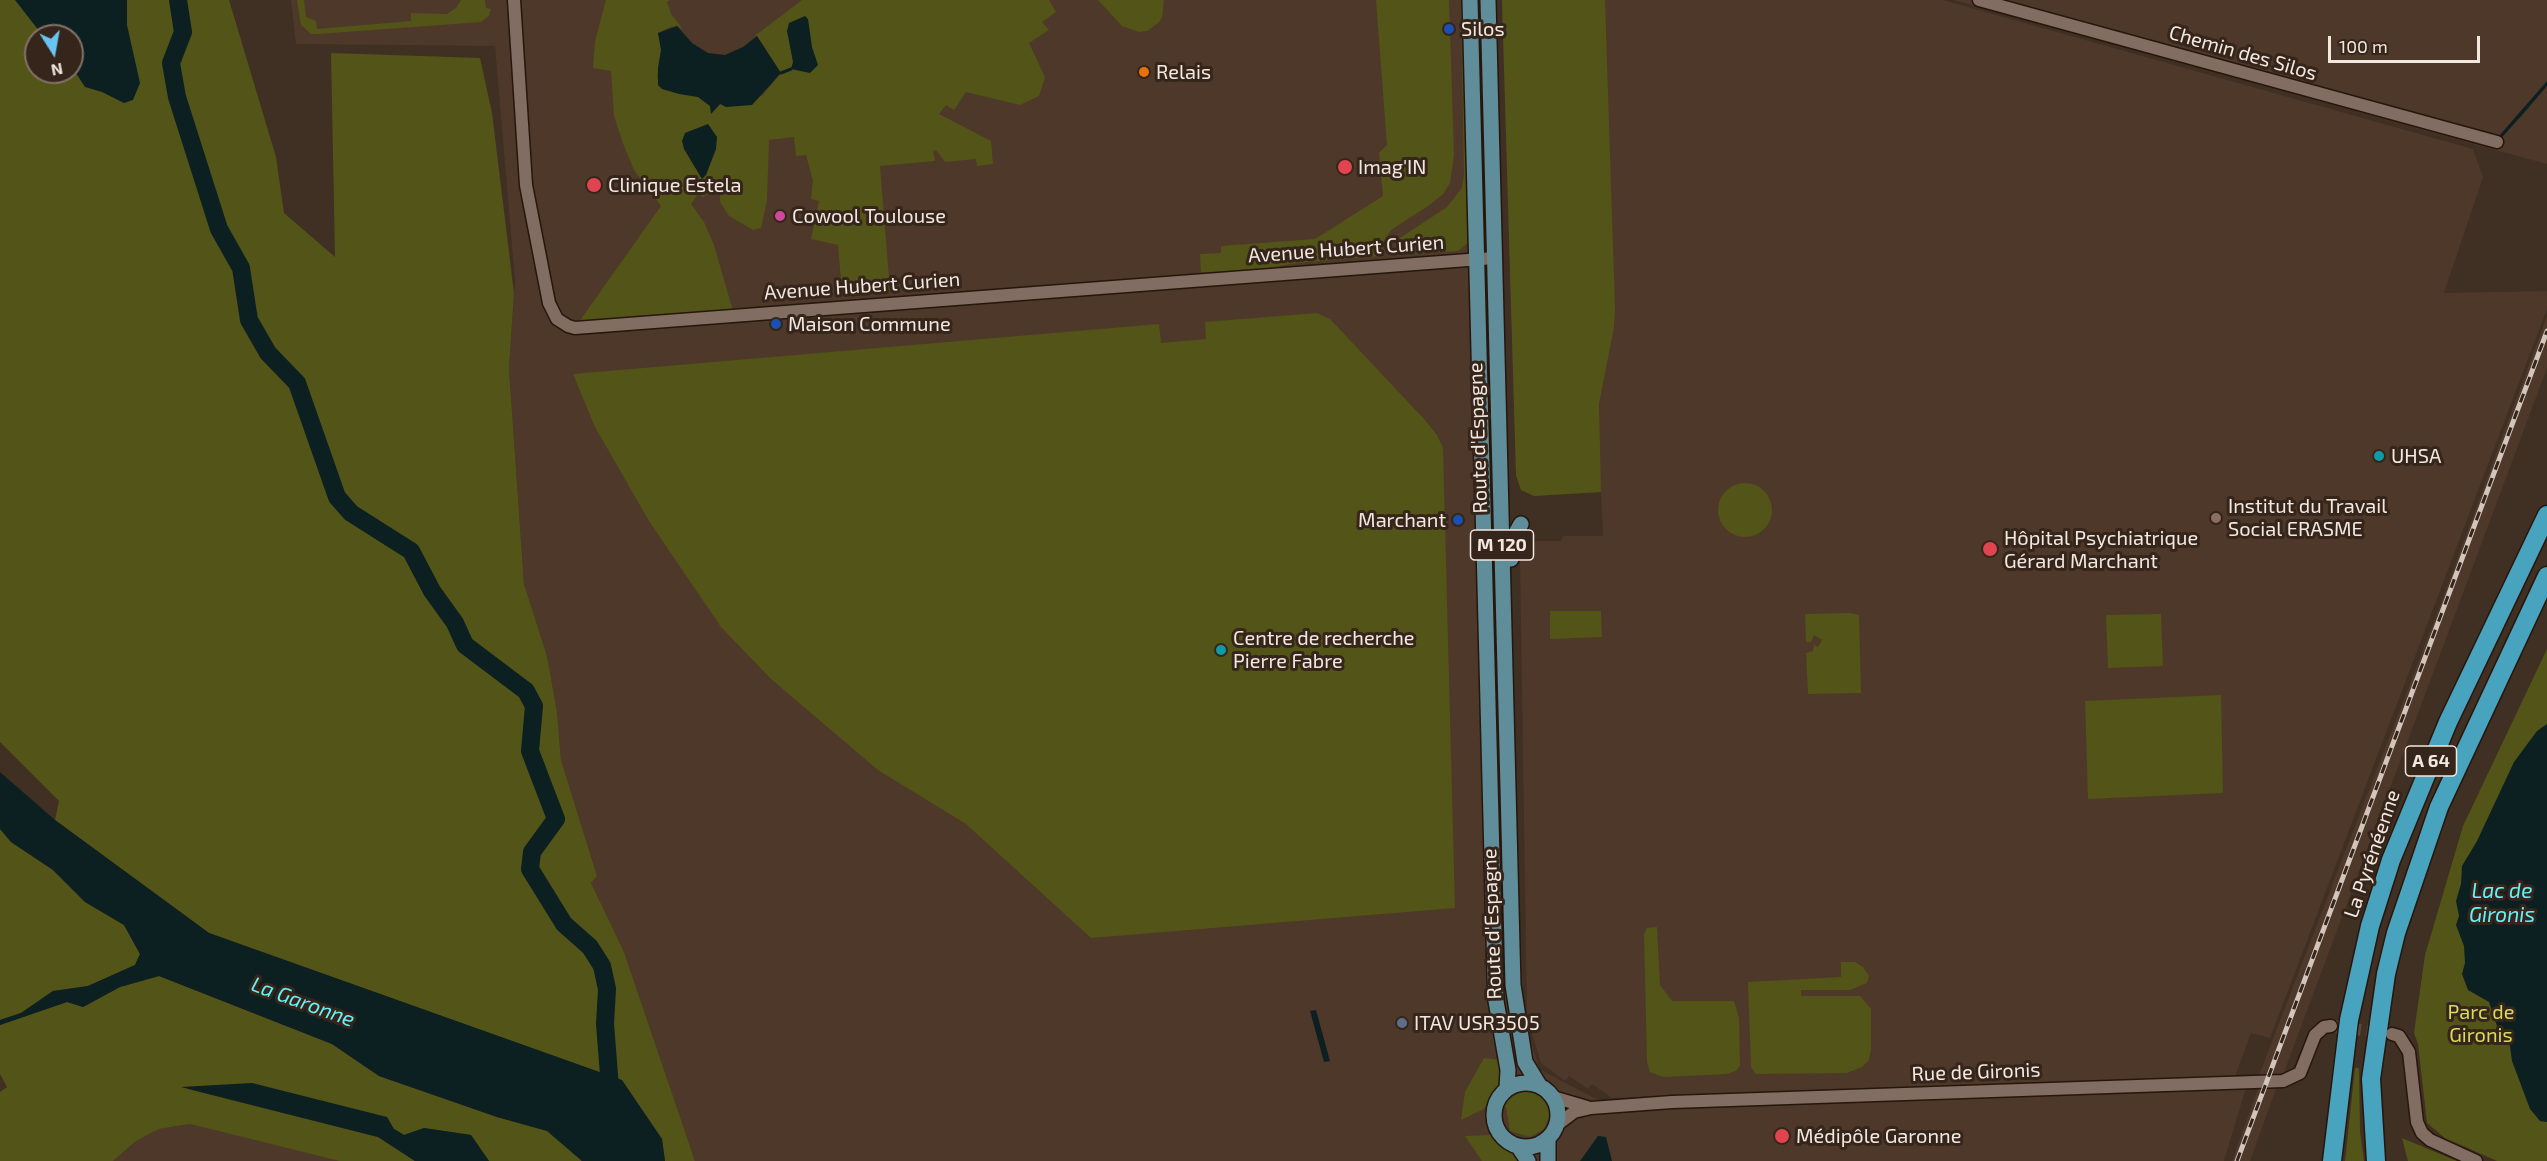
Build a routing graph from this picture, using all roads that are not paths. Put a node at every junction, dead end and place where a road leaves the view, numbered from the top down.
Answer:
1 (514, 0) edge
2 (1470, 0) edge
3 (1488, 0) edge
4 (1980, 0) edge
5 (2497, 142) dead end
6 (1494, 258) junction
7 (1476, 259) junction
8 (2547, 515) edge
9 (1521, 524) dead end
10 (2547, 576) edge
11 (1505, 631) junction
12 (2331, 1026) dead end
13 (2392, 1034) tunnel mouth
14 (1539, 1085) junction
15 (1507, 1089) junction
16 (1553, 1097) junction
17 (1591, 1108) junction
18 (1557, 1125) junction
19 (1548, 1139) junction
20 (1518, 1146) junction
21 (1528, 1161) edge
22 (1548, 1161) edge
23 (2332, 1161) edge
24 (2376, 1161) edge
25 (2476, 1161) edge

1 - 7 street, Avenue Hubert Curien
2 - 7 main road, Route d'Espagne / M 120
3 - 6 main road, Route d'Espagne / M 120
4 - 5 street, Chemin des Silos
6 - 7 street, Avenue Hubert Curien
6 - 11 main road, Route d'Espagne / M 120
7 - 15 main road, Route d'Espagne / M 120
8 - 23 highway, La Pyrénéenne / A 64
9 - 11 main road
10 - 24 highway, A 64
11 - 14 main road, Route d'Espagne / M 120
12 - 17 street, Rue de Gironis
13 - 25 street
14 - 15 main road
14 - 16 main road
15 - 20 main road
16 - 17 street, Rue de Gironis
16 - 18 main road
17 - 18 street, Rue de Gironis
18 - 19 main road
19 - 20 main road
19 - 22 main road
20 - 21 main road

